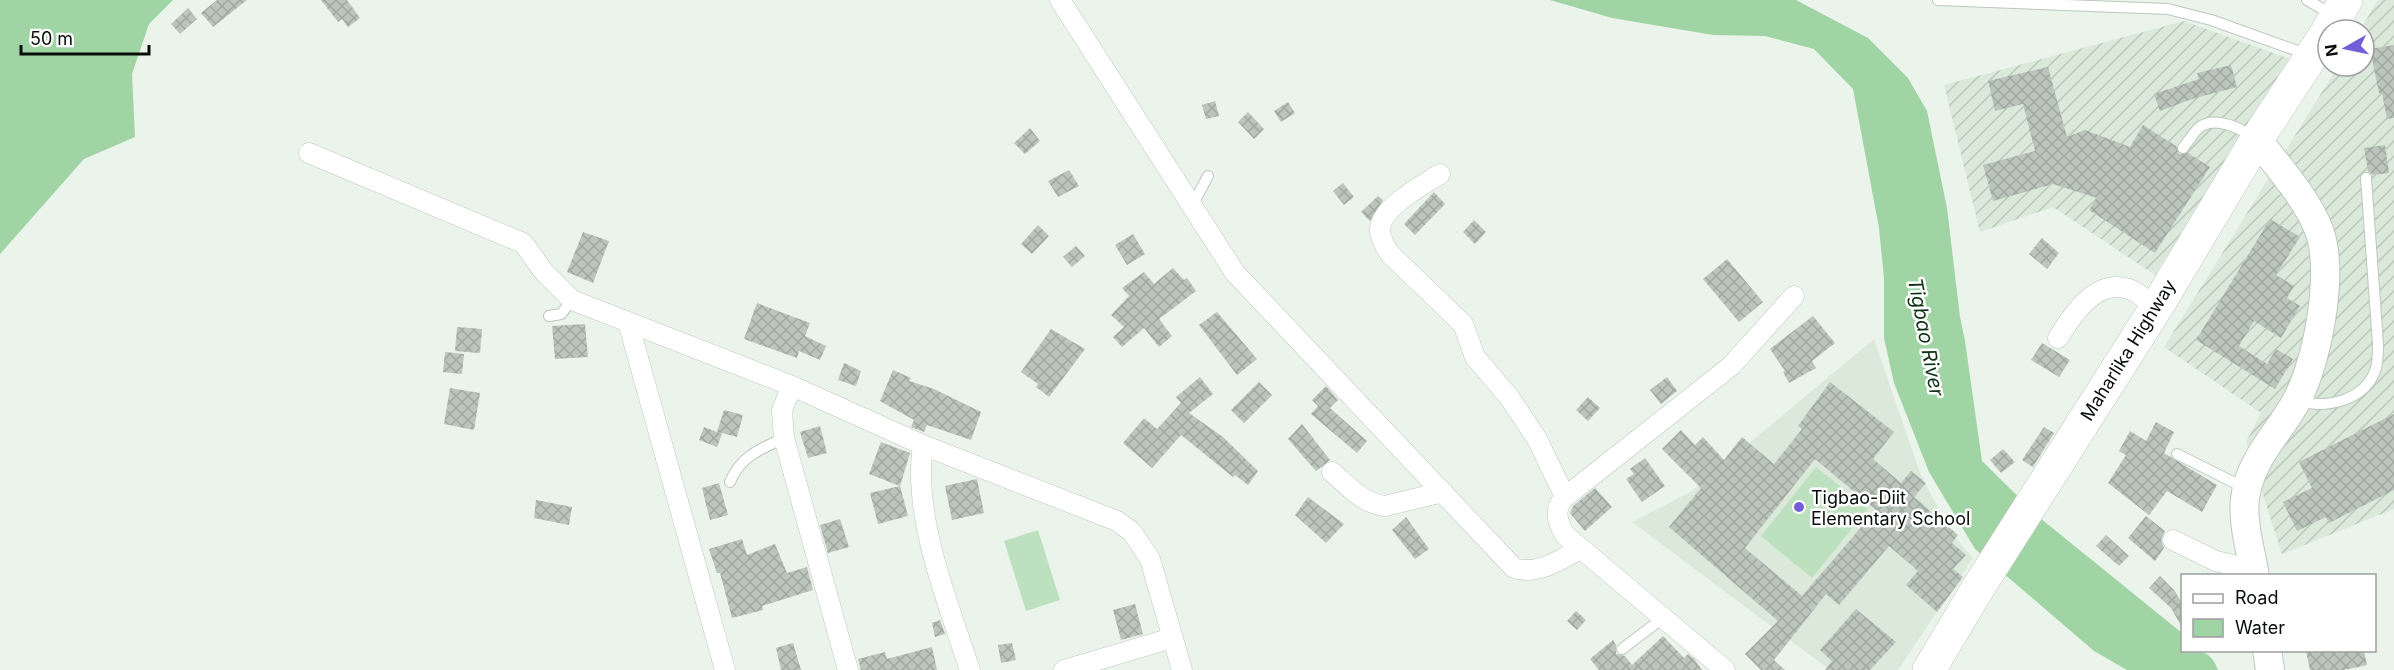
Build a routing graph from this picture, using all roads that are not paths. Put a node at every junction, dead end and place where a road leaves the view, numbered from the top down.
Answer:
1 (1060, 0) edge
2 (1938, 0) edge
3 (2307, 0) edge
4 (2322, 18) edge
5 (2316, 26) edge
6 (2316, 49) edge
7 (2258, 140) junction
8 (2183, 148) dead end
9 (309, 153) dead end
10 (1440, 174) dead end
11 (1208, 176) dead end
12 (2366, 178) dead end
13 (1193, 204) junction
14 (1794, 296) dead end
15 (572, 300) junction
16 (2156, 308) junction
17 (549, 316) dead end
18 (628, 322) junction
19 (2058, 338) dead end
20 (792, 386) junction
21 (2296, 400) junction
22 (784, 438) junction
23 (923, 445) junction
24 (2177, 454) dead end
25 (1332, 472) dead end
26 (730, 482) dead end
27 (2247, 489) junction
28 (1443, 492) junction
29 (1565, 497) junction
30 (2173, 540) dead end
31 (1580, 549) junction
32 (2255, 573) edge
33 (1663, 618) junction
34 (1172, 638) junction
35 (1622, 649) dead end
36 (2267, 652) edge
37 (725, 670) edge
38 (848, 670) edge
39 (970, 670) edge
40 (1064, 670) edge
41 (1182, 670) edge
42 (1725, 670) edge
43 (1929, 670) edge
44 (2270, 670) edge

1 - 13 street
2 - 5 lane
3 - 4 lane
6 - 7 highway, Maharlika Highway
7 - 8 lane
7 - 16 highway, Maharlika Highway
7 - 21 main road
9 - 15 street
10 - 29 street
11 - 13 lane
12 - 21 lane
13 - 28 street
14 - 29 street
15 - 17 lane
15 - 18 street
16 - 19 street
16 - 43 highway, Maharlika Highway
18 - 20 street
18 - 37 street
20 - 22 street
20 - 23 street
21 - 27 main road
22 - 26 lane
22 - 38 street
23 - 34 street
23 - 39 street
24 - 27 lane
25 - 28 street
27 - 32 main road
28 - 31 street
29 - 31 street
30 - 32 street
31 - 33 street
33 - 35 lane
33 - 42 street
34 - 40 street
34 - 41 street
36 - 44 main road

